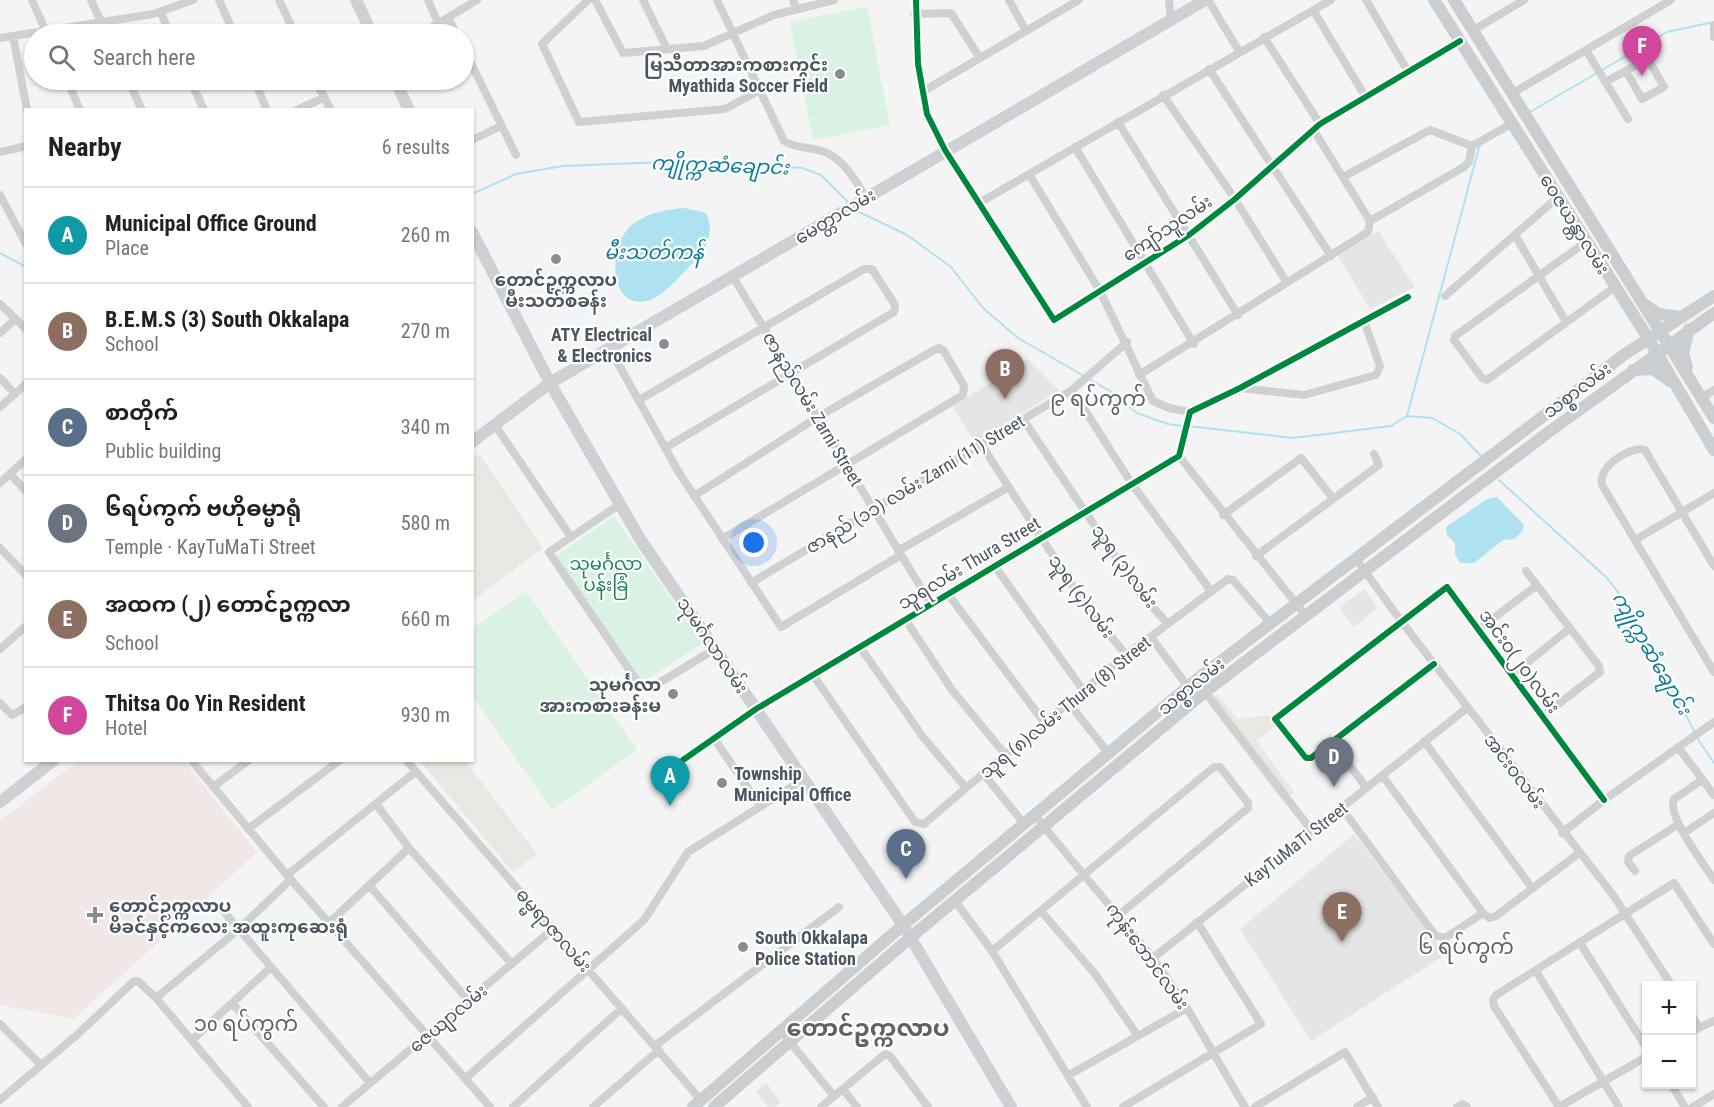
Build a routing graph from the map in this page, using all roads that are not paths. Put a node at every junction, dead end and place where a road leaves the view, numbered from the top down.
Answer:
1 (32, 0) edge
2 (91, 0) edge
3 (193, 0) edge
4 (219, 0) edge
5 (279, 0) edge
6 (356, 0) edge
7 (428, 0) edge
8 (477, 0) edge
9 (588, 0) edge
10 (595, 0) edge
11 (643, 0) edge
12 (717, 0) edge
13 (834, 0) edge
14 (916, 0) edge
15 (1009, 0) edge
16 (1079, 0) edge
17 (1169, 0) edge
18 (1206, 0) edge
19 (1331, 0) edge
20 (1366, 0) edge
21 (1434, 0) edge
22 (1454, 0) edge
23 (1524, 0) edge
24 (1671, 0) edge
25 (795, 4) edge
26 (1313, 10) junction
27 (161, 13) junction
28 (914, 14) junction
29 (449, 19) junction
30 (1171, 20) junction
31 (101, 23) junction
32 (42, 24) edge
33 (96, 24) edge
34 (166, 24) edge
35 (230, 24) edge
36 (290, 24) edge
37 (367, 24) edge
38 (439, 24) edge
39 (441, 24) edge
40 (451, 24) edge
41 (1714, 25) edge
42 (1026, 31) junction
43 (1472, 31) junction
44 (732, 32) junction
45 (24, 35) edge
46 (13, 36) junction
47 (1264, 37) junction
48 (0, 38) edge
49 (1714, 38) edge
50 (1460, 41) junction
51 (667, 50) junction
52 (1586, 50) junction
53 (1239, 51) junction
54 (980, 58) junction
55 (1209, 69) junction
56 (474, 70) edge
57 (1407, 70) junction
58 (1626, 71) junction
59 (1605, 82) junction
60 (71, 90) edge
61 (133, 90) edge
62 (195, 90) edge
63 (258, 90) edge
64 (319, 90) edge
65 (399, 90) edge
66 (760, 90) junction
67 (922, 92) junction
68 (1511, 94) junction
69 (1163, 95) junction
70 (1365, 96) junction
71 (323, 98) junction
72 (27, 108) edge
73 (79, 108) edge
74 (141, 108) edge
75 (203, 108) edge
76 (266, 108) edge
77 (301, 108) edge
78 (330, 108) edge
79 (409, 108) edge
80 (1628, 119) dead end
81 (1118, 122) junction
82 (1513, 123) junction
83 (501, 126) junction
84 (1317, 127) junction
85 (474, 139) edge
86 (24, 146) edge
87 (1472, 146) junction
88 (1076, 147) junction
89 (945, 150) junction
90 (0, 152) edge
91 (516, 155) dead end
92 (1272, 164) junction
93 (1556, 166) junction
94 (1543, 173) junction
95 (1029, 174) junction
96 (1343, 177) junction
97 (0, 195) edge
98 (866, 197) junction
99 (1558, 197) junction
100 (1235, 199) junction
101 (979, 202) junction
102 (1370, 220) junction
103 (1189, 235) junction
104 (1515, 235) junction
105 (474, 236) edge
106 (24, 240) edge
107 (1586, 242) junction
108 (1331, 256) junction
109 (1145, 262) junction
110 (1540, 274) junction
111 (733, 277) junction
112 (1287, 284) junction
113 (1616, 288) junction
114 (1100, 291) junction
115 (1445, 296) dead end
116 (1637, 296) junction
117 (1714, 296) edge
118 (1408, 297) dead end
119 (0, 304) edge
120 (1626, 304) junction
121 (1714, 313) edge
122 (1238, 315) junction
123 (1681, 317) junction
124 (15, 319) junction
125 (1364, 321) junction
126 (1566, 322) junction
127 (24, 325) edge
128 (764, 328) junction
129 (1689, 329) junction
130 (0, 333) edge
131 (1653, 334) junction
132 (1127, 342) junction
133 (1194, 344) junction
134 (1667, 344) junction
135 (610, 349) junction
136 (1656, 352) junction
137 (1625, 354) junction
138 (1632, 370) junction
139 (792, 373) junction
140 (1139, 375) junction
141 (0, 378) edge
142 (550, 383) junction
143 (1694, 385) junction
144 (24, 386) edge
145 (1076, 388) junction
146 (1240, 388) junction
147 (1714, 390) edge
148 (15, 394) junction
149 (1682, 394) junction
150 (1701, 398) junction
151 (639, 400) junction
152 (0, 407) edge
153 (1189, 416) junction
154 (818, 417) junction
155 (1714, 418) edge
156 (1023, 419) junction
157 (495, 425) junction
158 (474, 441) edge
159 (981, 444) junction
160 (665, 448) junction
161 (1714, 450) edge
162 (1374, 454) dead end
163 (1179, 456) junction
164 (24, 461) edge
165 (846, 464) junction
166 (10, 474) junction
167 (0, 483) edge
168 (1132, 484) junction
169 (1007, 488) junction
170 (24, 489) edge
171 (1714, 493) edge
172 (694, 496) junction
173 (1332, 498) junction
174 (620, 504) junction
175 (873, 508) junction
176 (1085, 510) junction
177 (1683, 511) junction
178 (1223, 514) junction
179 (571, 537) junction
180 (1040, 538) junction
181 (722, 539) junction
182 (1636, 539) junction
183 (900, 553) junction
184 (2, 554) edge
185 (1256, 556) junction
186 (1356, 559) junction
187 (994, 565) junction
188 (1714, 566) edge
189 (1364, 570) junction
190 (1526, 571) dead end
191 (24, 573) edge
192 (751, 583) junction
193 (1536, 586) junction
194 (1210, 591) junction
195 (948, 594) junction
196 (931, 604) junction
197 (1295, 604) junction
198 (1305, 615) junction
199 (905, 619) junction
200 (1401, 621) junction
201 (1270, 623) junction
202 (1168, 624) junction
203 (24, 628) edge
204 (1569, 629) junction
205 (1478, 630) junction
206 (1151, 637) junction
207 (860, 647) junction
208 (0, 649) edge
209 (715, 649) junction
210 (1126, 655) junction
211 (1434, 664) junction
212 (1714, 672) edge
213 (813, 675) junction
214 (1512, 675) junction
215 (1192, 684) junction
216 (1083, 690) junction
217 (1205, 692) junction
218 (1068, 702) junction
219 (0, 703) edge
220 (24, 708) edge
221 (1467, 708) junction
222 (756, 709) junction
223 (1542, 716) junction
224 (1044, 722) junction
225 (1714, 722) edge
226 (713, 737) junction
227 (1424, 741) junction
228 (1332, 742) junction
229 (1678, 747) junction
230 (1005, 754) junction
231 (1109, 754) junction
232 (683, 760) dead end
233 (51, 762) edge
234 (193, 762) edge
235 (246, 762) edge
236 (337, 762) edge
237 (408, 762) edge
238 (416, 772) junction
239 (983, 773) junction
240 (1382, 775) junction
241 (804, 778) junction
242 (1702, 780) junction
243 (213, 787) junction
244 (1366, 787) junction
245 (966, 788) junction
246 (1714, 795) edge
247 (1, 798) edge
248 (1604, 800) junction
249 (376, 804) junction
250 (760, 806) junction
251 (1341, 807) junction
252 (1714, 813) edge
253 (1039, 821) junction
254 (1679, 824) junction
255 (1025, 825) junction
256 (248, 829) junction
257 (1312, 831) junction
258 (1562, 833) junction
259 (1684, 833) junction
260 (409, 848) junction
261 (1579, 854) junction
262 (1635, 871) dead end
263 (1086, 874) junction
264 (289, 877) junction
265 (1714, 880) edge
266 (369, 885) junction
267 (1532, 888) junction
268 (955, 901) junction
269 (220, 907) dead end
270 (839, 907) dead end
271 (1041, 911) junction
272 (1483, 913) junction
273 (1625, 914) junction
274 (1119, 915) junction
275 (330, 922) junction
276 (1197, 922) junction
277 (903, 925) junction
278 (239, 929) junction
279 (553, 929) junction
280 (911, 937) junction
281 (1580, 943) junction
282 (1714, 944) edge
283 (992, 951) junction
284 (1154, 958) junction
285 (512, 964) junction
286 (271, 967) junction
287 (588, 969) junction
288 (1536, 971) junction
289 (1669, 981) edge
290 (156, 998) junction
291 (468, 1000) junction
292 (232, 1003) junction
293 (622, 1008) junction
294 (1187, 1008) junction
295 (1714, 1021) edge
296 (0, 1024) edge
297 (1696, 1029) edge
298 (781, 1031) junction
299 (427, 1035) junction
300 (1138, 1036) junction
301 (1642, 1039) edge
302 (192, 1040) junction
303 (789, 1043) junction
304 (657, 1048) junction
305 (1213, 1054) junction
306 (1642, 1060) edge
307 (41, 1065) junction
308 (1069, 1075) junction
309 (466, 1078) junction
310 (1603, 1082) junction
311 (370, 1083) junction
312 (843, 1089) junction
313 (1674, 1089) edge
314 (1714, 1094) edge
315 (834, 1096) junction
316 (1373, 1097) junction
317 (0, 1100) edge
318 (697, 1104) edge
319 (248, 1107) edge
320 (324, 1107) edge
321 (342, 1107) edge
322 (490, 1107) edge
323 (513, 1107) edge
324 (593, 1107) edge
325 (714, 1107) edge
326 (821, 1107) edge
327 (857, 1107) edge
328 (928, 1107) edge
329 (1011, 1107) edge
330 (1087, 1107) edge
331 (1123, 1107) edge
332 (1245, 1107) edge
333 (1255, 1107) edge
334 (1357, 1107) edge
335 (1378, 1107) edge
336 (1457, 1107) edge
337 (1467, 1107) edge
338 (1559, 1107) edge
339 (1619, 1107) edge
340 (1685, 1107) edge
341 (1694, 1107) edge

1 - 32 street
2 - 31 street
3 - 27 street
4 - 35 street
5 - 36 street
6 - 37 main road
7 - 38 street
8 - 29 street
9 - 66 street
10 - 51 street
11 - 51 street
12 - 44 street
13 - 25 street
14 - 28 street, ကျော်သူလမ်း
15 - 42 street
16 - 42 street
17 - 30 street
18 - 30 main road, မေတ္တာလမ်း
18 - 53 street
19 - 26 street
20 - 57 street
21 - 50 main road, ဝေဇယန္တာလမ်း
22 - 43 main road, ဝေဇယန္တာလမ်း
23 - 43 street
24 - 52 street
25 - 44 street
26 - 47 street
26 - 70 street
27 - 31 street
27 - 34 street
28 - 54 street
28 - 67 street, ကျော်သူလမ်း
29 - 39 street
29 - 40 street
30 - 89 main road, မေတ္တာလမ်း
31 - 33 street
41 - 49 street
42 - 54 street
43 - 68 main road, ဝေဇယန္တာလမ်း
44 - 51 street
44 - 66 street
45 - 46 street
46 - 48 street
46 - 72 street
47 - 53 street
47 - 84 street
50 - 57 street, ကျော်သူလမ်း
50 - 82 main road, ဝေဇယန္တာလမ်း
52 - 59 street
52 - 68 street
53 - 55 street
54 - 67 street
55 - 69 street
55 - 92 street
56 - 83 street
57 - 70 street, ကျော်သူလမ်း
58 - 58 street
58 - 59 street
59 - 80 street
60 - 73 street
61 - 74 street
62 - 75 street
63 - 76 street
64 - 71 street
65 - 79 main road
66 - 98 street
67 - 89 street, ကျော်သူလမ်း
68 - 93 main road, ဝေဇယန္တာလမ်း
69 - 81 street
69 - 100 street
70 - 84 street, ကျော်သူလမ်း
71 - 77 street
71 - 78 street
81 - 88 street
81 - 103 street
82 - 87 street
82 - 94 main road, ဝေဇယန္တာလမ်း
83 - 85 street
83 - 91 street
84 - 92 street, ကျော်သူလမ်း
84 - 96 street
86 - 90 street
87 - 96 street
87 - 102 street
88 - 95 street
88 - 109 street
89 - 98 main road, မေတ္တာလမ်း
89 - 101 street, ကျော်သူလမ်း
92 - 100 street, ကျော်သူလမ်း
92 - 108 street
93 - 94 main road
93 - 116 main road, ဝေဇယန္တာလမ်း
94 - 99 main road, ဝေဇယန္တာလမ်း
95 - 101 street
95 - 114 street
96 - 102 street
97 - 106 street
98 - 111 main road, မေတ္တာလမ်း
99 - 104 street
99 - 107 main road, ဝေဇယန္တာလမ်း
100 - 103 street, ကျော်သူလမ်း
100 - 112 street
101 - 114 street, ကျော်သူလမ်း
102 - 108 street
103 - 109 street, ကျော်သူလမ်း
103 - 122 street
104 - 110 street
104 - 115 street
105 - 142 main road, သုမင်္ဂလာလမ်း
107 - 110 street
107 - 113 main road, ဝေဇယန္တာလမ်း
108 - 112 street
109 - 114 street, ကျော်သူလမ်း
109 - 133 street
110 - 126 street
110 - 126 street
111 - 128 street, ဇာနည်လမ်း Zarni Street
111 - 135 main road, မေတ္တာလမ်း
112 - 122 street
113 - 120 main road, ဝေဇယန္တာလမ်း
113 - 126 street
114 - 132 street
116 - 123 main road
116 - 131 main road, ဝေဇယန္တာလမ်း
117 - 123 main road, သစ္စာလမ်း
118 - 125 street
119 - 124 street
120 - 131 main road, ဝေဇယန္တာလမ်း
120 - 137 main road
121 - 129 main road, သစ္စာလမ်း
122 - 133 street
123 - 131 main road, သစ္စာလမ်း
124 - 127 street
124 - 130 street
125 - 146 street
125 - 146 street
128 - 139 street, ဇာနည်လမ်း Zarni Street
128 - 139 street
128 - 151 street
129 - 134 main road, သစ္စာလမ်း
129 - 143 main road
131 - 134 main road, ဝေဇယန္တာလမ်း
131 - 136 main road, ဝေဇယန္တာလမ်း
131 - 137 main road, သစ္စာလမ်း
132 - 140 street
132 - 145 street, ဇာနည် (၁၁) လမ်း Zarni (11) Street
133 - 140 street
134 - 136 main road, သစ္စာလမ်း
134 - 143 main road, ဝေဇယန္တာလမ်း
135 - 142 main road, မေတ္တာလမ်း
135 - 151 street
136 - 138 main road, သစ္စာလမ်း
136 - 149 main road, ဝေဇယန္တာလမ်း
137 - 186 main road, သစ္စာလမ်း
138 - 149 main road
138 - 189 main road, သစ္စာလမ်း
139 - 154 street, ဇာနည်လမ်း Zarni Street
139 - 160 street
140 - 153 street
141 - 148 street
142 - 157 main road, မေတ္တာလမ်း
142 - 174 main road, သုမင်္ဂလာလမ်း
143 - 150 main road, ဝေဇယန္တာလမ်း
144 - 148 street
145 - 156 street, ဇာနည် (၁၁) လမ်း Zarni (11) Street
145 - 168 street
146 - 153 street
147 - 150 street
148 - 152 street
149 - 161 main road, ဝေဇယန္တာလမ်း
150 - 155 main road, ဝေဇယန္တာလမ်း
151 - 160 street
153 - 163 street
154 - 165 street, ဇာနည်လမ်း Zarni Street
154 - 165 street
154 - 172 street
156 - 159 street, ဇာနည် (၁၁) လမ်း Zarni (11) Street
156 - 176 street, သူရ (၃)လမ်း
157 - 158 main road, မေတ္တာလမ်း
157 - 179 street
159 - 169 street, သူရ (၄)လမ်း
159 - 175 street, ဇာနည် (၁၁) လမ်း Zarni (11) Street
160 - 172 street
162 - 173 street
163 - 168 street, သူရလမ်း Thura Street
163 - 178 street
164 - 166 street
165 - 175 street, ဇာနည်လမ်း Zarni Street
165 - 181 street
166 - 167 street
166 - 170 street
168 - 176 street, သူရလမ်း Thura Street
168 - 194 street
169 - 180 street, သူရ (၄)လမ်း
169 - 183 street
171 - 177 street
172 - 181 street
173 - 178 street
173 - 185 street
174 - 179 street
174 - 209 main road, သုမင်္ဂလာလမ်း
175 - 183 street, ဇာနည်လမ်း Zarni Street
175 - 192 street, ဇာနည် (၁၁) လမ်း Zarni (11) Street
176 - 180 street, သူရလမ်း Thura Street
176 - 202 street, သူရ (၃)လမ်း
177 - 182 street
177 - 182 street
177 - 188 street
178 - 185 street
179 - 209 street
180 - 187 street, သူရလမ်း Thura Street
180 - 210 street, သူရ (၄)လမ်း
181 - 192 street
182 - 212 street
183 - 192 street
183 - 196 street, ဇာနည်လမ်း Zarni Street
184 - 191 street
185 - 197 street
186 - 189 street, အင်းဝလမ်း
186 - 197 main road, သစ္စာလမ်း
187 - 195 street, သူရလမ်း Thura Street
187 - 216 street
189 - 198 main road, သစ္စာလမ်း
189 - 200 street, အင်းဝလမ်း
190 - 193 street
193 - 204 street
193 - 205 street
194 - 201 street, သူရ (၈)လမ်း Thura (8) Street
194 - 202 street, သူရ (၈)လမ်း Thura (8) Street
195 - 196 street, သူရလမ်း Thura Street
195 - 224 street
196 - 199 street, သူရလမ်း Thura Street
197 - 198 street
197 - 201 main road, သစ္စာလမ်း
198 - 217 main road, သစ္စာလမ်း
199 - 207 street, သူရလမ်း Thura Street
199 - 230 street
200 - 205 street, အင်းဝ(၂၀)လမ်း
200 - 211 street, အင်းဝလမ်း
200 - 228 street
201 - 215 main road, သစ္စာလမ်း
202 - 206 street, သူရ (၈)လမ်း Thura (8) Street
203 - 208 street
204 - 214 street
204 - 223 street
205 - 214 street, အင်းဝ(၂၀)လမ်း
206 - 210 street, သူရ (၈)လမ်း Thura (8) Street
206 - 215 street
207 - 213 street, သူရလမ်း Thura Street
207 - 245 street, သူရ (၈)လမ်း Thura (8) Street
209 - 222 main road, သုမင်္ဂလာလမ်း
210 - 216 street, သူရ (၈)လမ်း Thura (8) Street
211 - 221 street, အင်းဝလမ်း
211 - 228 street
213 - 222 street, သူရလမ်း Thura Street
213 - 245 street
214 - 223 street, အင်းဝ(၂၀)လမ်း
215 - 217 street
215 - 231 main road, သစ္စာလမ်း
216 - 218 street, သူရ (၈)လမ်း Thura (8) Street
217 - 253 main road, သစ္စာလမ်း
217 - 257 street
218 - 224 street, သူရ (၈)လမ်း Thura (8) Street
218 - 231 street
219 - 220 street
221 - 227 street, KayTuMaTi Street
221 - 258 street, အင်းဝလမ်း
222 - 226 street, သူရလမ်း Thura Street
222 - 241 main road, သုမင်္ဂလာလမ်း
223 - 248 street, အင်းဝ(၂၀)လမ်း
224 - 230 street, သူရ (၈)လမ်း Thura (8) Street
225 - 229 street
226 - 232 street, သူရလမ်း Thura Street
226 - 250 street
227 - 240 street, KayTuMaTi Street
227 - 267 street
228 - 244 street
229 - 242 street
229 - 248 street
230 - 239 street, သူရ (၈)လမ်း Thura (8) Street
231 - 253 main road, သစ္စာလမ်း
233 - 247 main road
234 - 243 street
235 - 243 street
236 - 256 street
237 - 238 street, ဓမ္မရာဇာလမ်း
238 - 249 street
238 - 279 street, ဓမ္မရာဇာလမ်း
239 - 245 street, သူရ (၈)လမ်း Thura (8) Street
239 - 255 street
240 - 244 street, KayTuMaTi Street
240 - 272 street
241 - 250 street
241 - 277 main road, သုမင်္ဂလာလမ်း
242 - 246 street
242 - 254 street
243 - 256 street
244 - 251 street, KayTuMaTi Street
248 - 258 street
249 - 260 street
249 - 264 street
250 - 287 street
251 - 257 street, KayTuMaTi Street
251 - 272 street
252 - 259 street
253 - 255 main road, သစ္စာလမ်း
253 - 263 street, ကုန်းဘောင်လမ်း
253 - 268 main road, သစ္စာလမ်း
254 - 259 street
254 - 262 street
255 - 277 main road, သစ္စာလမ်း
256 - 264 street
257 - 276 street, KayTuMaTi Street
258 - 261 street, အင်းဝလမ်း
259 - 265 street
260 - 266 street
260 - 285 street
261 - 267 street
261 - 273 street, အင်းဝလမ်း
263 - 271 street
263 - 274 street, ကုန်းဘောင်လမ်း
263 - 274 street
264 - 275 street
264 - 278 street
266 - 275 street
266 - 291 street
267 - 272 street
268 - 280 main road, သစ္စာလမ်း
268 - 283 street
269 - 278 street
270 - 304 street
271 - 283 street
271 - 300 street
273 - 281 street
273 - 282 street
273 - 289 street, အင်းဝလမ်း
274 - 284 street, ကုန်းဘောင်လမ်း
275 - 299 street
276 - 284 street, KayTuMaTi Street
276 - 305 street
277 - 280 main road, သုမင်္ဂလာလမ်း
277 - 298 main road, သစ္စာလမ်း
278 - 286 street
278 - 290 street
279 - 285 street, ဇေယျာလမ်း
279 - 287 street, ဓမ္မရာဇာလမ်း
280 - 303 main road, သစ္စာလမ်း
280 - 329 main road, သုမင်္ဂလာလမ်း
281 - 288 street
281 - 301 street
283 - 308 street
284 - 294 street, ကုန်းဘောင်လမ်း
285 - 291 street, ဇေယျာလမ်း
286 - 292 street
286 - 311 street
287 - 293 street, ဓမ္မရာဇာလမ်း
287 - 309 street
288 - 310 street
288 - 338 street
290 - 302 street
290 - 307 street
291 - 299 street, ဇေယျာလမ်း
292 - 302 street
292 - 320 street
293 - 304 street, ဓမ္မရာဇာလမ်း
293 - 323 street
294 - 300 street
294 - 305 street, ကုန်းဘောင်လမ်း
295 - 297 street
296 - 307 street
298 - 303 street
298 - 318 main road, သစ္စာလမ်း
299 - 309 street
299 - 311 street, ဇေယျာလမ်း
300 - 308 street
302 - 319 street
303 - 315 street
303 - 325 main road, သစ္စာလမ်း
304 - 318 street, ဓမ္မရာဇာလမ်း
304 - 324 street
305 - 331 street
305 - 332 street, ကုန်းဘောင်လမ်း
306 - 310 street
307 - 317 street
308 - 330 street
309 - 322 street
310 - 338 street
310 - 339 street
311 - 321 street, ဇေယျာလမ်း
312 - 315 street
312 - 327 street
312 - 328 street
313 - 340 street
314 - 341 street
315 - 326 street
316 - 333 street
316 - 334 street
316 - 335 street
336 - 337 street

